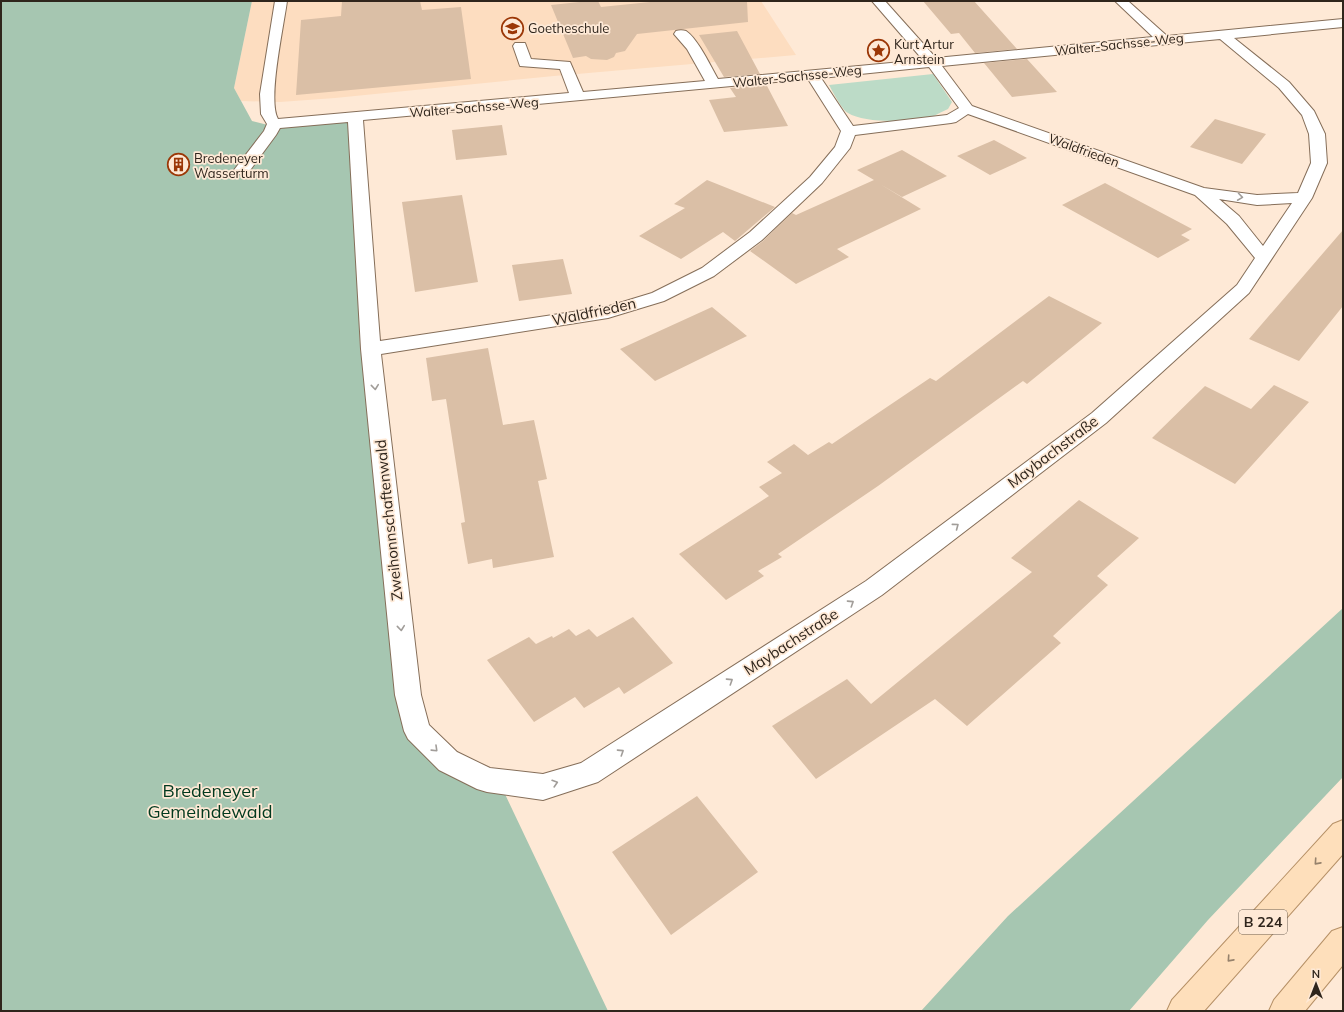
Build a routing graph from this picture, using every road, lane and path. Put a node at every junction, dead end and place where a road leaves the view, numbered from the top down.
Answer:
1 (281, 1) edge
2 (878, 1) edge
3 (1121, 1) edge
4 (1343, 23) edge
5 (680, 34) dead end
6 (1223, 35) junction
7 (1164, 40) junction
8 (520, 46) dead end
9 (933, 63) junction
10 (812, 75) junction
11 (714, 84) junction
12 (578, 97) junction
13 (967, 109) junction
14 (354, 118) junction
15 (274, 124) junction
16 (849, 131) junction
17 (242, 170) dead end
18 (1201, 192) junction
19 (1304, 198) junction
20 (1263, 257) junction
21 (371, 349) junction
22 (588, 773) joint
23 (1343, 833) edge
24 (1343, 942) edge
25 (1183, 1011) edge
26 (1286, 1011) edge

1 - 15 street
2 - 9 street
3 - 7 street
4 - 6 street, Walter-Sachsse-Weg
5 - 11 street
6 - 7 street, Walter-Sachsse-Weg
6 - 19 street, Maybachstraße
7 - 9 street, Walter-Sachsse-Weg
8 - 12 street
9 - 10 street, Walter-Sachsse-Weg
9 - 13 street
10 - 11 street, Walter-Sachsse-Weg
10 - 16 street
11 - 12 street, Walter-Sachsse-Weg
12 - 14 street, Walter-Sachsse-Weg
13 - 16 street
13 - 18 street, Waldfrieden
14 - 15 street, Walter-Sachsse-Weg
14 - 21 street, Zweihonnschaftenwald
15 - 17 street
16 - 21 street, Waldfrieden
18 -> 19 street, Waldfrieden
18 - 20 street, Waldfrieden
19 - 20 street, Maybachstraße
22 -> 20 street, Maybachstraße
21 -> 22 street, Zweihonnschaftenwald
23 -> 25 main road, B 224
24 - 26 main road

